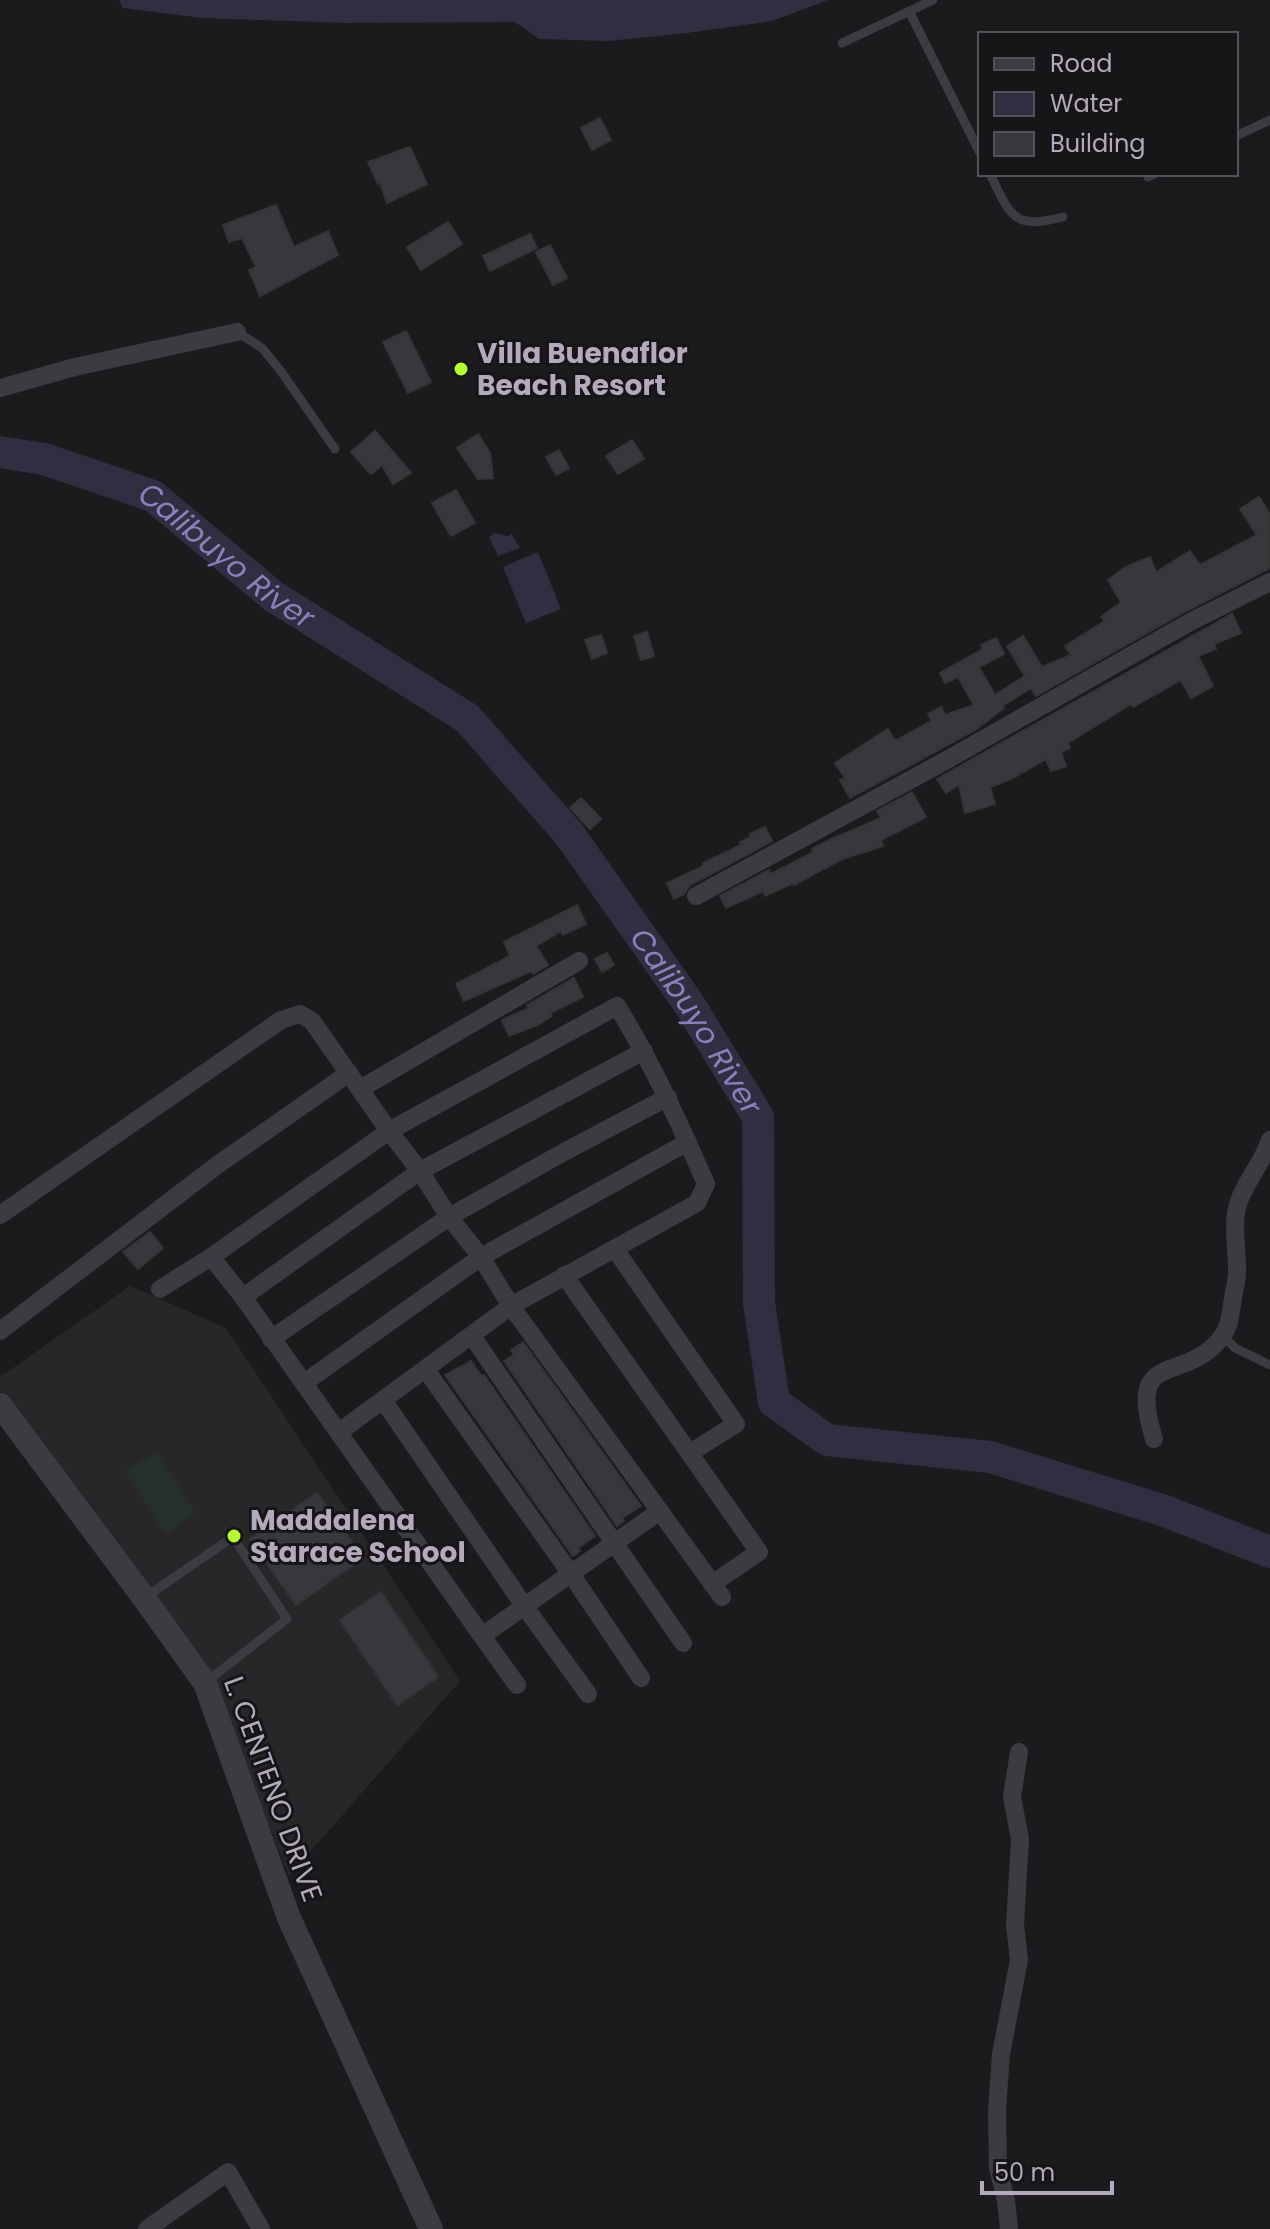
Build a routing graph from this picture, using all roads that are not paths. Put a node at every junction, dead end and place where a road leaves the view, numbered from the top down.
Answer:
1 (933, 0) edge
2 (909, 11) junction
3 (842, 43) dead end
4 (1270, 120) edge
5 (1238, 135) edge
6 (978, 149) edge
7 (991, 176) edge
8 (1063, 217) dead end
9 (237, 332) joint
10 (0, 388) edge
11 (335, 449) dead end
12 (1270, 582) edge
13 (696, 896) dead end
14 (579, 961) dead end
15 (606, 988) dead end
16 (617, 1006) junction
17 (644, 1051) junction
18 (349, 1073) junction
19 (360, 1089) junction
20 (668, 1097) junction
21 (389, 1131) junction
22 (1270, 1140) edge
23 (688, 1142) junction
24 (420, 1171) junction
25 (0, 1215) edge
26 (449, 1217) junction
27 (615, 1249) junction
28 (211, 1257) junction
29 (481, 1257) junction
30 (564, 1275) junction
31 (160, 1289) dead end
32 (243, 1297) junction
33 (511, 1306) junction
34 (0, 1331) edge
35 (472, 1336) junction
36 (1223, 1336) junction
37 (271, 1339) junction
38 (1270, 1365) edge
39 (426, 1370) junction
40 (304, 1383) junction
41 (383, 1400) junction
42 (0, 1405) edge
43 (339, 1432) junction
44 (1154, 1439) dead end
45 (690, 1453) junction
46 (660, 1511) junction
47 (613, 1544) junction
48 (571, 1574) junction
49 (144, 1598) junction
50 (525, 1607) junction
51 (482, 1636) junction
52 (683, 1643) dead end
53 (641, 1678) dead end
54 (205, 1683) junction
55 (517, 1685) dead end
56 (588, 1694) dead end
57 (1019, 1752) dead end
58 (147, 2229) edge
59 (261, 2229) edge
60 (431, 2229) edge
61 (1009, 2229) edge

1 - 2 lane
2 - 3 lane
2 - 6 lane
4 - 5 lane
7 - 8 lane
9 - 10 street
9 - 11 lane
12 - 13 street
14 - 19 street
15 - 16 street
16 - 17 street
16 - 21 street
17 - 20 street
17 - 24 street
18 - 19 street
18 - 25 street
18 - 34 street
19 - 21 street
20 - 23 street
20 - 26 street
21 - 24 street
21 - 28 street
22 - 36 street
23 - 27 street
23 - 29 street
24 - 26 street
24 - 32 street
26 - 29 street
26 - 37 street
27 - 30 street
27 - 45 street
28 - 31 street
28 - 32 street
29 - 33 street
29 - 40 street
30 - 33 street
30 - 45 street
32 - 37 street
33 - 35 street
33 - 46 street
35 - 39 street
35 - 47 street
36 - 38 lane
36 - 44 street
37 - 40 street
39 - 41 street
39 - 48 street
40 - 43 street
41 - 43 street
41 - 50 street
42 - 49 street, L. CENTENO DRIVE
43 - 51 street
45 - 46 street
46 - 47 street
47 - 48 street
47 - 52 street
48 - 50 street
48 - 53 street
49 - 54 street, L. CENTENO DRIVE
49 - 54 lane
50 - 51 street
50 - 56 street
51 - 55 street
54 - 60 street, L. CENTENO DRIVE
57 - 61 street
58 - 59 street

